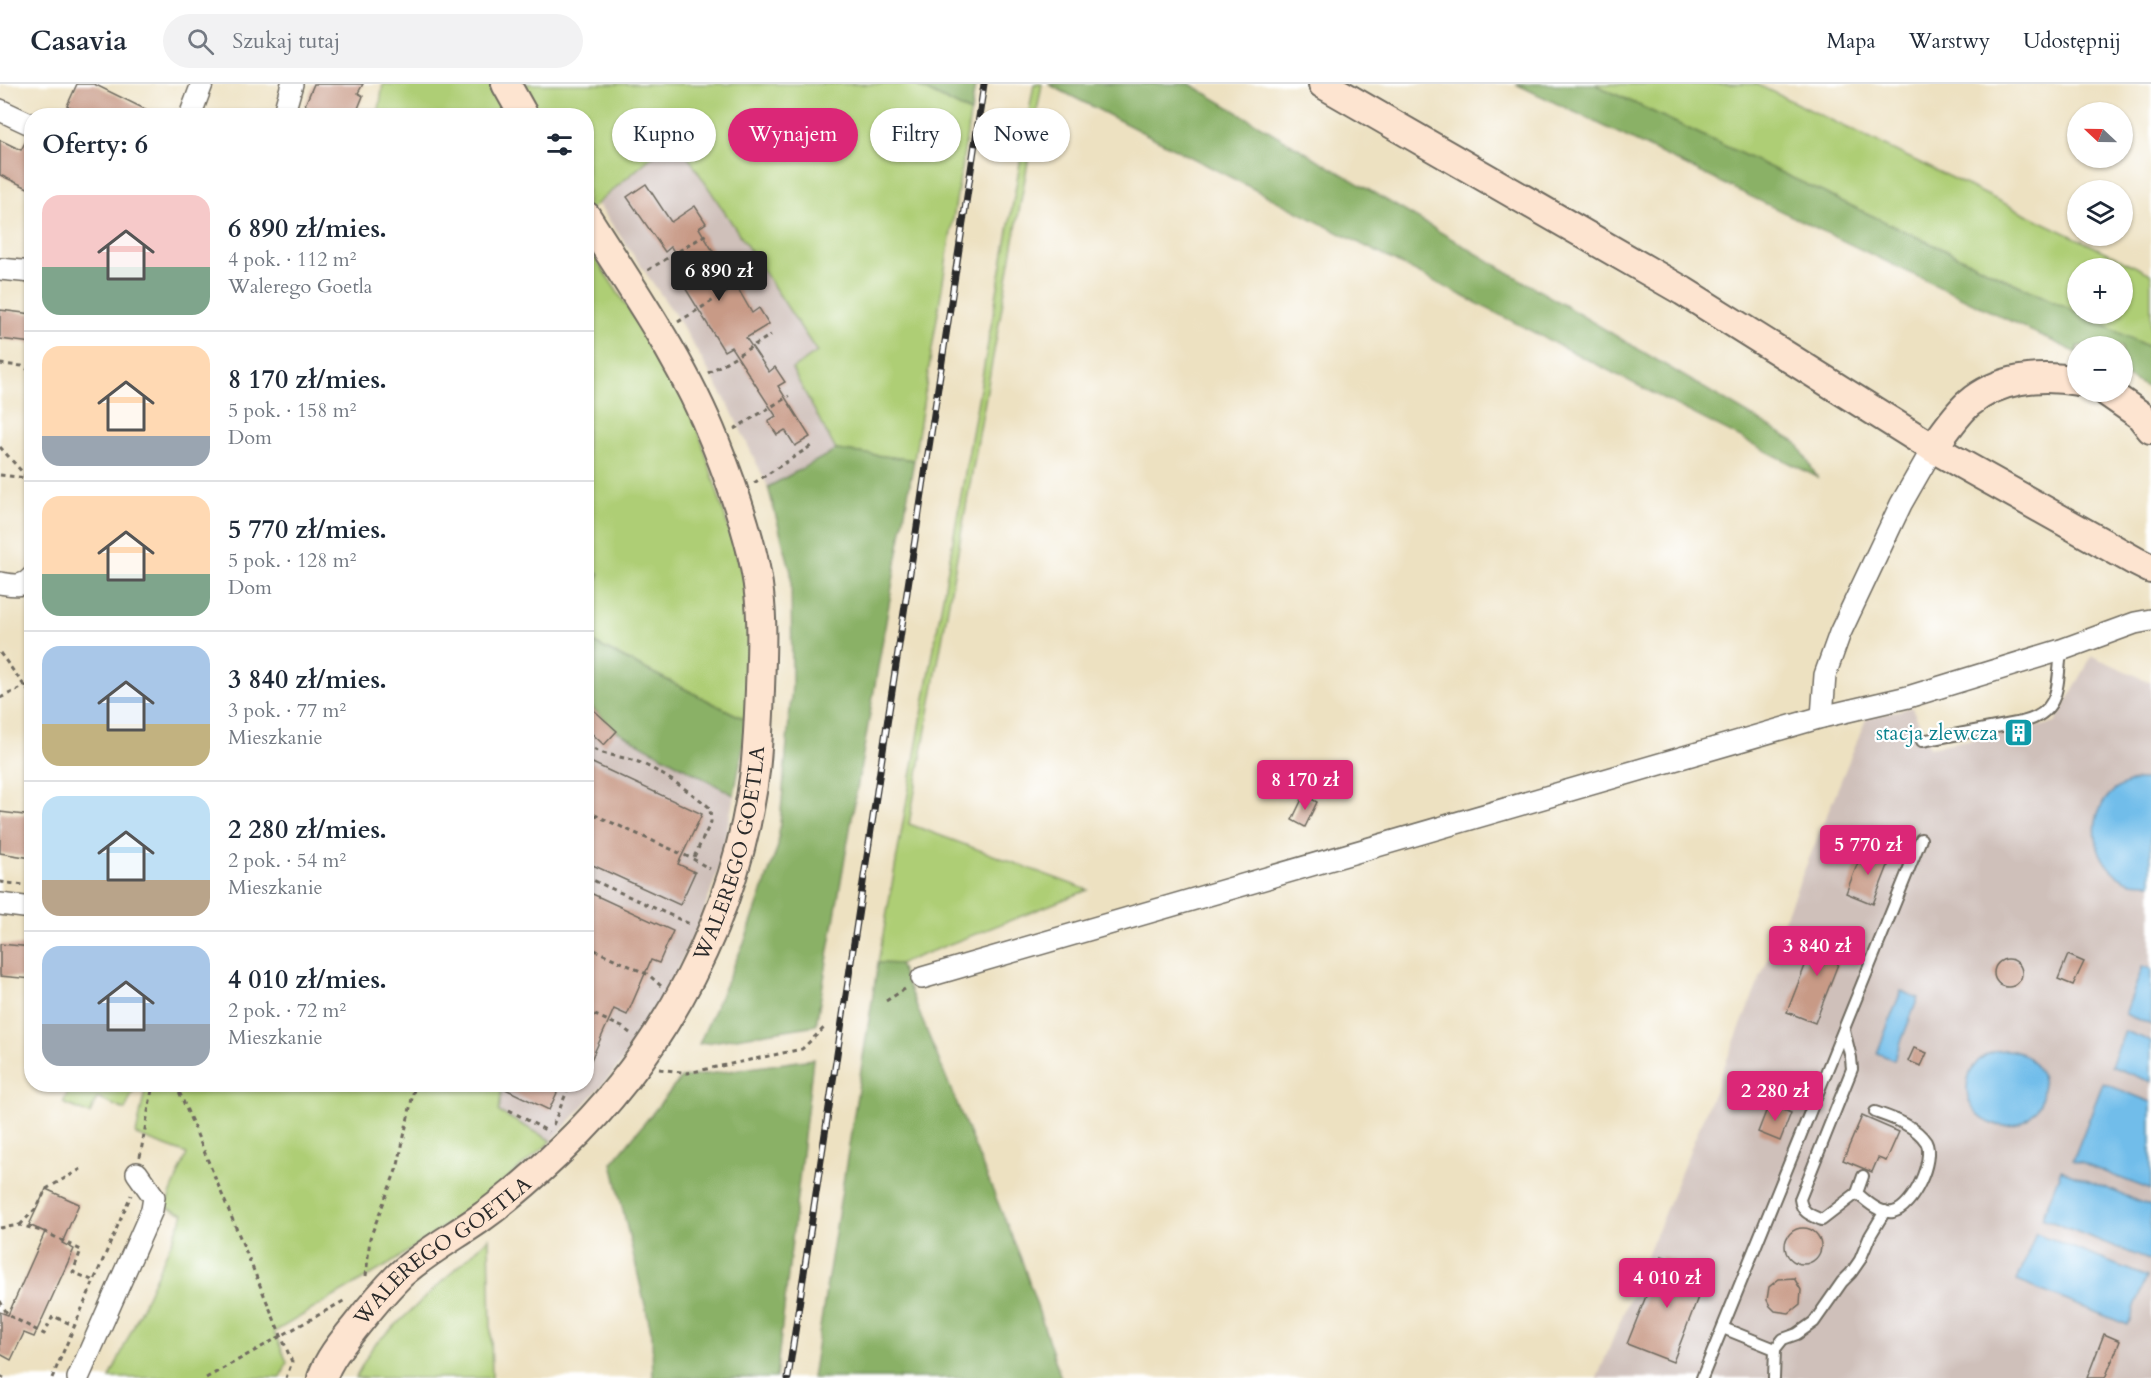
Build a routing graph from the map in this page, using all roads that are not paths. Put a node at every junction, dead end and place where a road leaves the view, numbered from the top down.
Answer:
1 (202, 84) edge
2 (292, 84) edge
3 (506, 84) edge
4 (1323, 84) edge
5 (192, 108) edge
6 (285, 108) edge
7 (520, 108) edge
8 (0, 110) edge
9 (24, 121) edge
10 (594, 229) edge
11 (0, 269) edge
12 (24, 271) edge
13 (2067, 379) edge
14 (2121, 402) edge
15 (2151, 429) edge
16 (1939, 440) junction
17 (2151, 553) edge
18 (2151, 569) edge
19 (0, 583) edge
20 (24, 584) edge
21 (2151, 620) edge
22 (2061, 650) junction
23 (1822, 717) junction
24 (1922, 741) dead end
25 (1921, 839) dead end
26 (0, 904) edge
27 (24, 907) edge
28 (922, 978) road end
29 (1844, 1029) junction
30 (1875, 1112) dead end
31 (137, 1173) road end
32 (1863, 1176) dead end
33 (1857, 1193) junction
34 (1885, 1211) junction
35 (1723, 1328) junction
36 (1775, 1349) junction
37 (78, 1378) edge
38 (321, 1378) edge
39 (1702, 1378) edge
40 (1774, 1378) edge

1 - 5 street
2 - 6 street
3 - 7 street
4 - 16 street
8 - 9 street
10 - 38 street, WALEREGO GOETLA
11 - 12 street
13 - 16 street
14 - 15 street
16 - 17 street
16 - 18 street
16 - 23 street
19 - 20 street
21 - 22 street
22 - 23 street
22 - 24 lane
23 - 28 street
25 - 29 lane
26 - 27 street
29 - 33 lane
29 - 35 lane
30 - 34 lane
31 - 37 street
32 - 33 lane
33 - 34 lane
34 - 36 lane
35 - 36 lane
35 - 39 lane
36 - 40 lane

